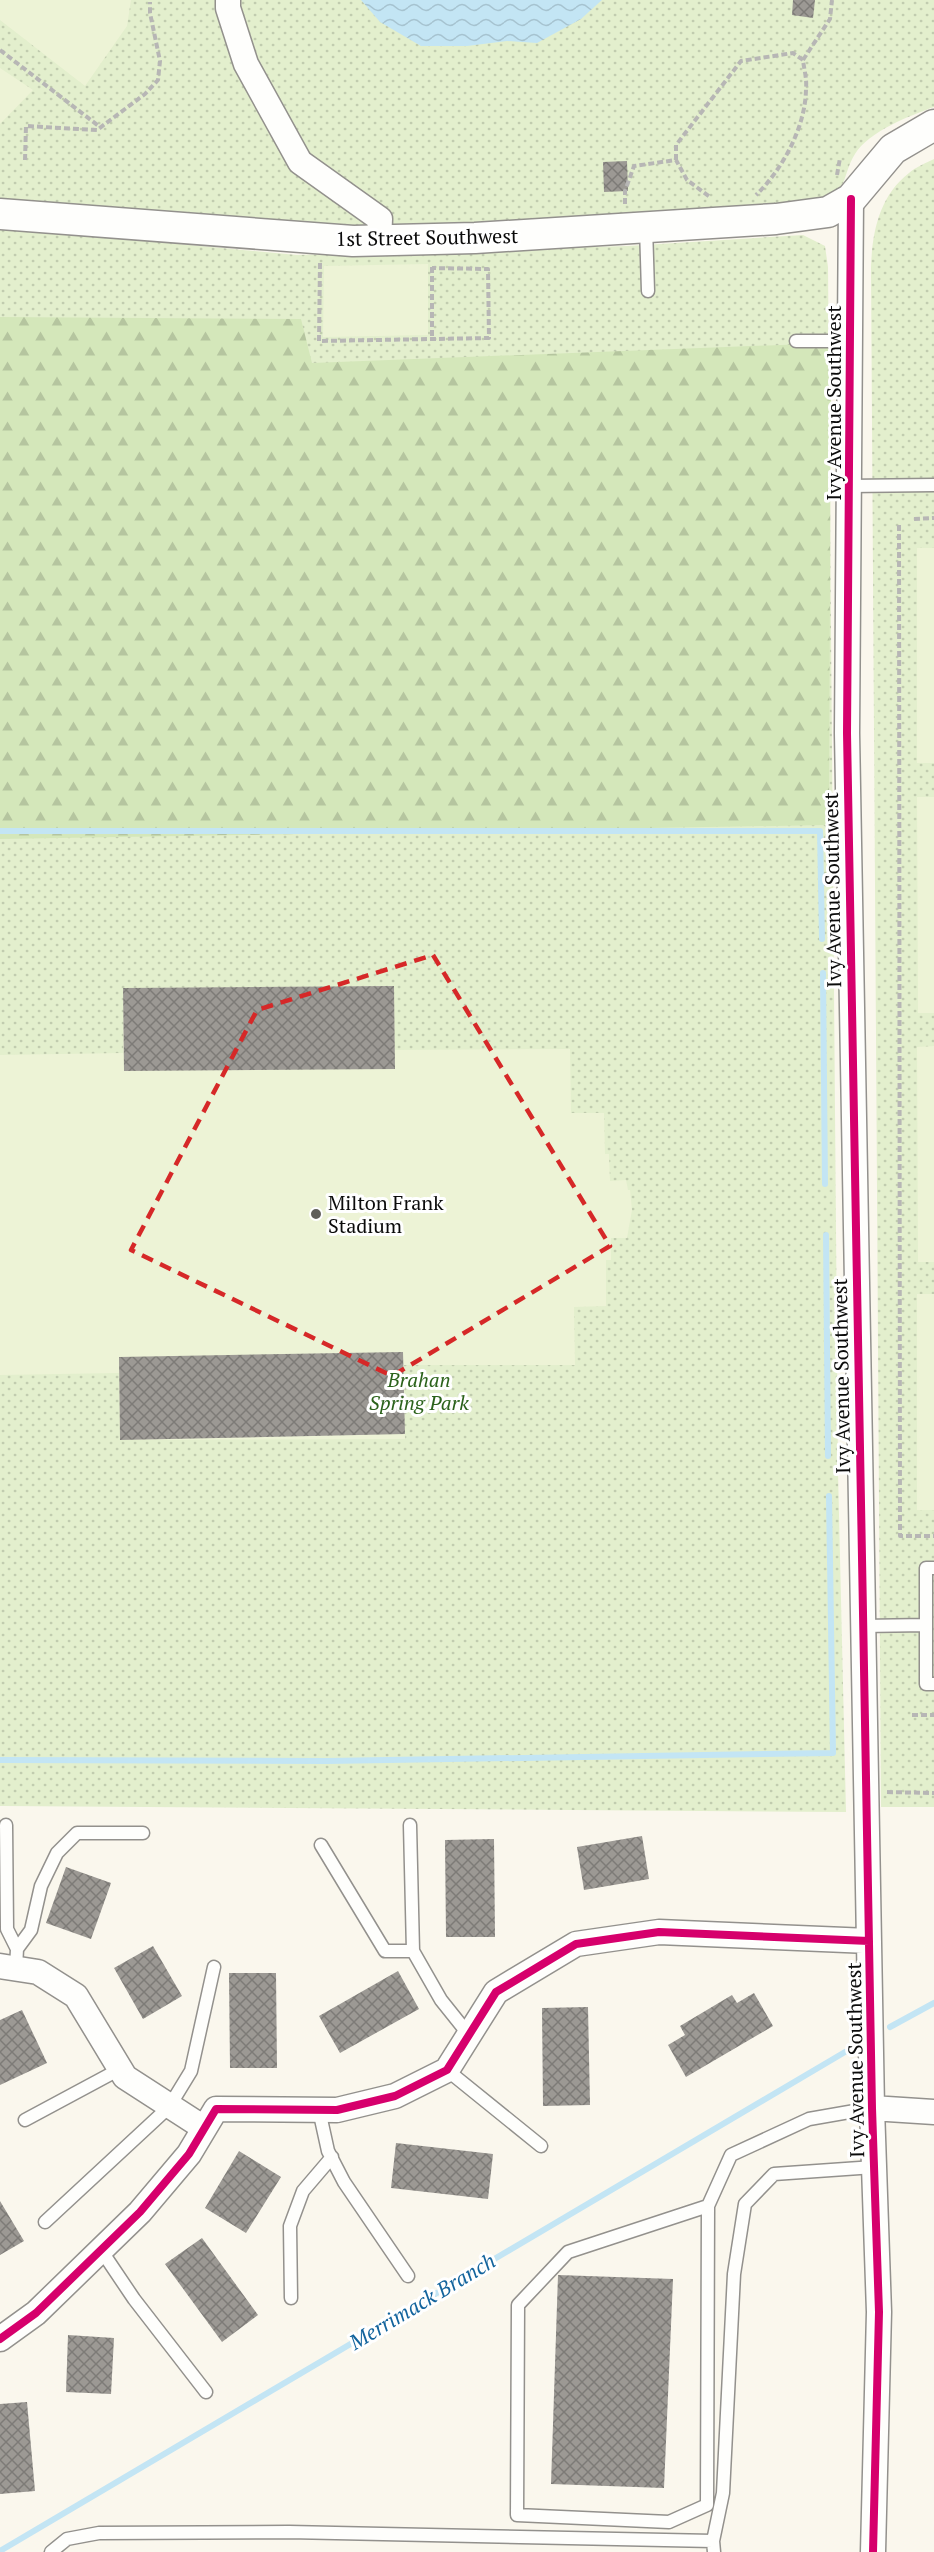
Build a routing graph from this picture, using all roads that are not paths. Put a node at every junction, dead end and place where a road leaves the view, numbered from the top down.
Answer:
1 (228, 0) edge
2 (934, 125) edge
3 (850, 199) junction
4 (0, 214) edge
5 (635, 228) junction
6 (379, 240) junction
7 (648, 291) dead end
8 (850, 341) junction
9 (796, 342) dead end
10 (934, 485) edge
11 (849, 486) junction
12 (934, 1568) edge
13 (926, 1625) junction
14 (863, 1626) junction
15 (934, 1684) edge
16 (6, 1824) dead end
17 (410, 1825) dead end
18 (143, 1833) dead end
19 (321, 1845) dead end
20 (869, 1941) junction
21 (413, 1951) junction
22 (11, 1961) edge
23 (214, 1967) dead end
24 (469, 2035) junction
25 (120, 2069) junction
26 (447, 2070) junction
27 (169, 2107) junction
28 (872, 2108) junction
29 (319, 2110) junction
30 (934, 2112) edge
31 (25, 2120) dead end
32 (204, 2128) junction
33 (541, 2146) dead end
34 (332, 2157) junction
35 (874, 2167) junction
36 (708, 2206) junction
37 (45, 2222) dead end
38 (101, 2250) junction
39 (408, 2276) dead end
40 (291, 2298) dead end
41 (0, 2339) edge
42 (206, 2392) dead end
43 (713, 2547) edge
44 (51, 2552) edge
45 (873, 2552) edge

1 - 6 street
2 - 3 street
3 - 5 street, 1st Street Southwest
3 - 8 street, Ivy Avenue Southwest
4 - 6 street, 1st Street Southwest
5 - 6 street, 1st Street Southwest
5 - 7 lane
8 - 9 lane
8 - 11 street, Ivy Avenue Southwest
10 - 11 lane
11 - 14 street, Ivy Avenue Southwest
12 - 13 lane
13 - 14 lane
13 - 15 lane
14 - 20 street, Ivy Avenue Southwest
16 - 22 lane
17 - 21 lane
18 - 22 lane
19 - 21 lane
20 - 24 street
20 - 28 street, Ivy Avenue Southwest
21 - 24 lane
22 - 25 street
23 - 27 lane
24 - 26 street
25 - 27 street
25 - 31 lane
26 - 29 street
26 - 33 lane
27 - 32 street
27 - 37 lane
28 - 30 street
28 - 35 street, Ivy Avenue Southwest
28 - 36 lane
29 - 32 street
29 - 34 lane
32 - 38 street
34 - 39 lane
34 - 40 lane
35 - 43 lane
35 - 45 street, Ivy Avenue Southwest
36 - 36 lane
38 - 41 street
38 - 42 lane
43 - 44 lane

